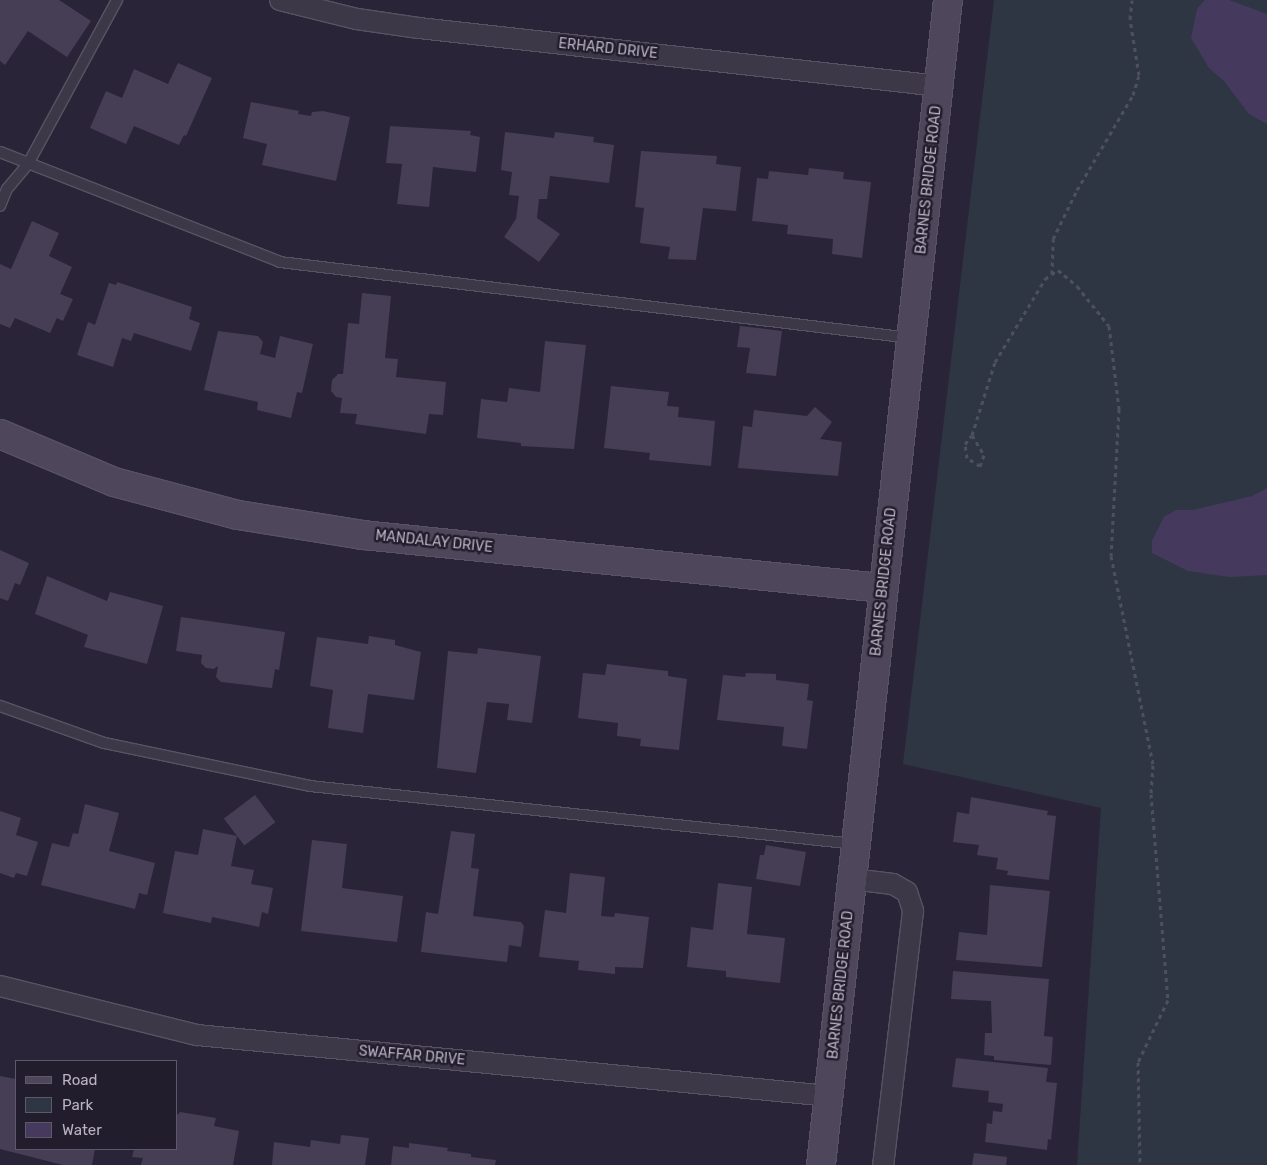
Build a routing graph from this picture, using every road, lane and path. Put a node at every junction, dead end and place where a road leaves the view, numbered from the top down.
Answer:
1 (117, 0) edge
2 (280, 0) edge
3 (948, 0) edge
4 (1132, 0) edge
5 (939, 86) junction
6 (0, 152) edge
7 (28, 164) junction
8 (0, 206) edge
9 (1052, 274) junction
10 (912, 338) junction
11 (0, 434) edge
12 (972, 435) junction
13 (882, 588) junction
14 (0, 706) edge
15 (856, 844) junction
16 (852, 879) junction
17 (0, 986) edge
18 (829, 1096) junction
19 (821, 1165) edge
20 (883, 1165) edge
21 (1140, 1165) edge

1 - 7 lane
2 - 5 street, ERHARD DRIVE
3 - 5 street, BARNES BRIDGE ROAD
4 - 9 path
5 - 10 street, BARNES BRIDGE ROAD
6 - 7 lane
7 - 8 lane
7 - 10 lane
9 - 12 path
9 - 21 path
10 - 13 street, BARNES BRIDGE ROAD
11 - 13 street, MANDALAY DRIVE
12 - 12 path
13 - 15 street, BARNES BRIDGE ROAD
14 - 15 lane
15 - 16 street, BARNES BRIDGE ROAD
16 - 18 street, BARNES BRIDGE ROAD
16 - 20 street
17 - 18 street, SWAFFAR DRIVE
18 - 19 street, BARNES BRIDGE ROAD

